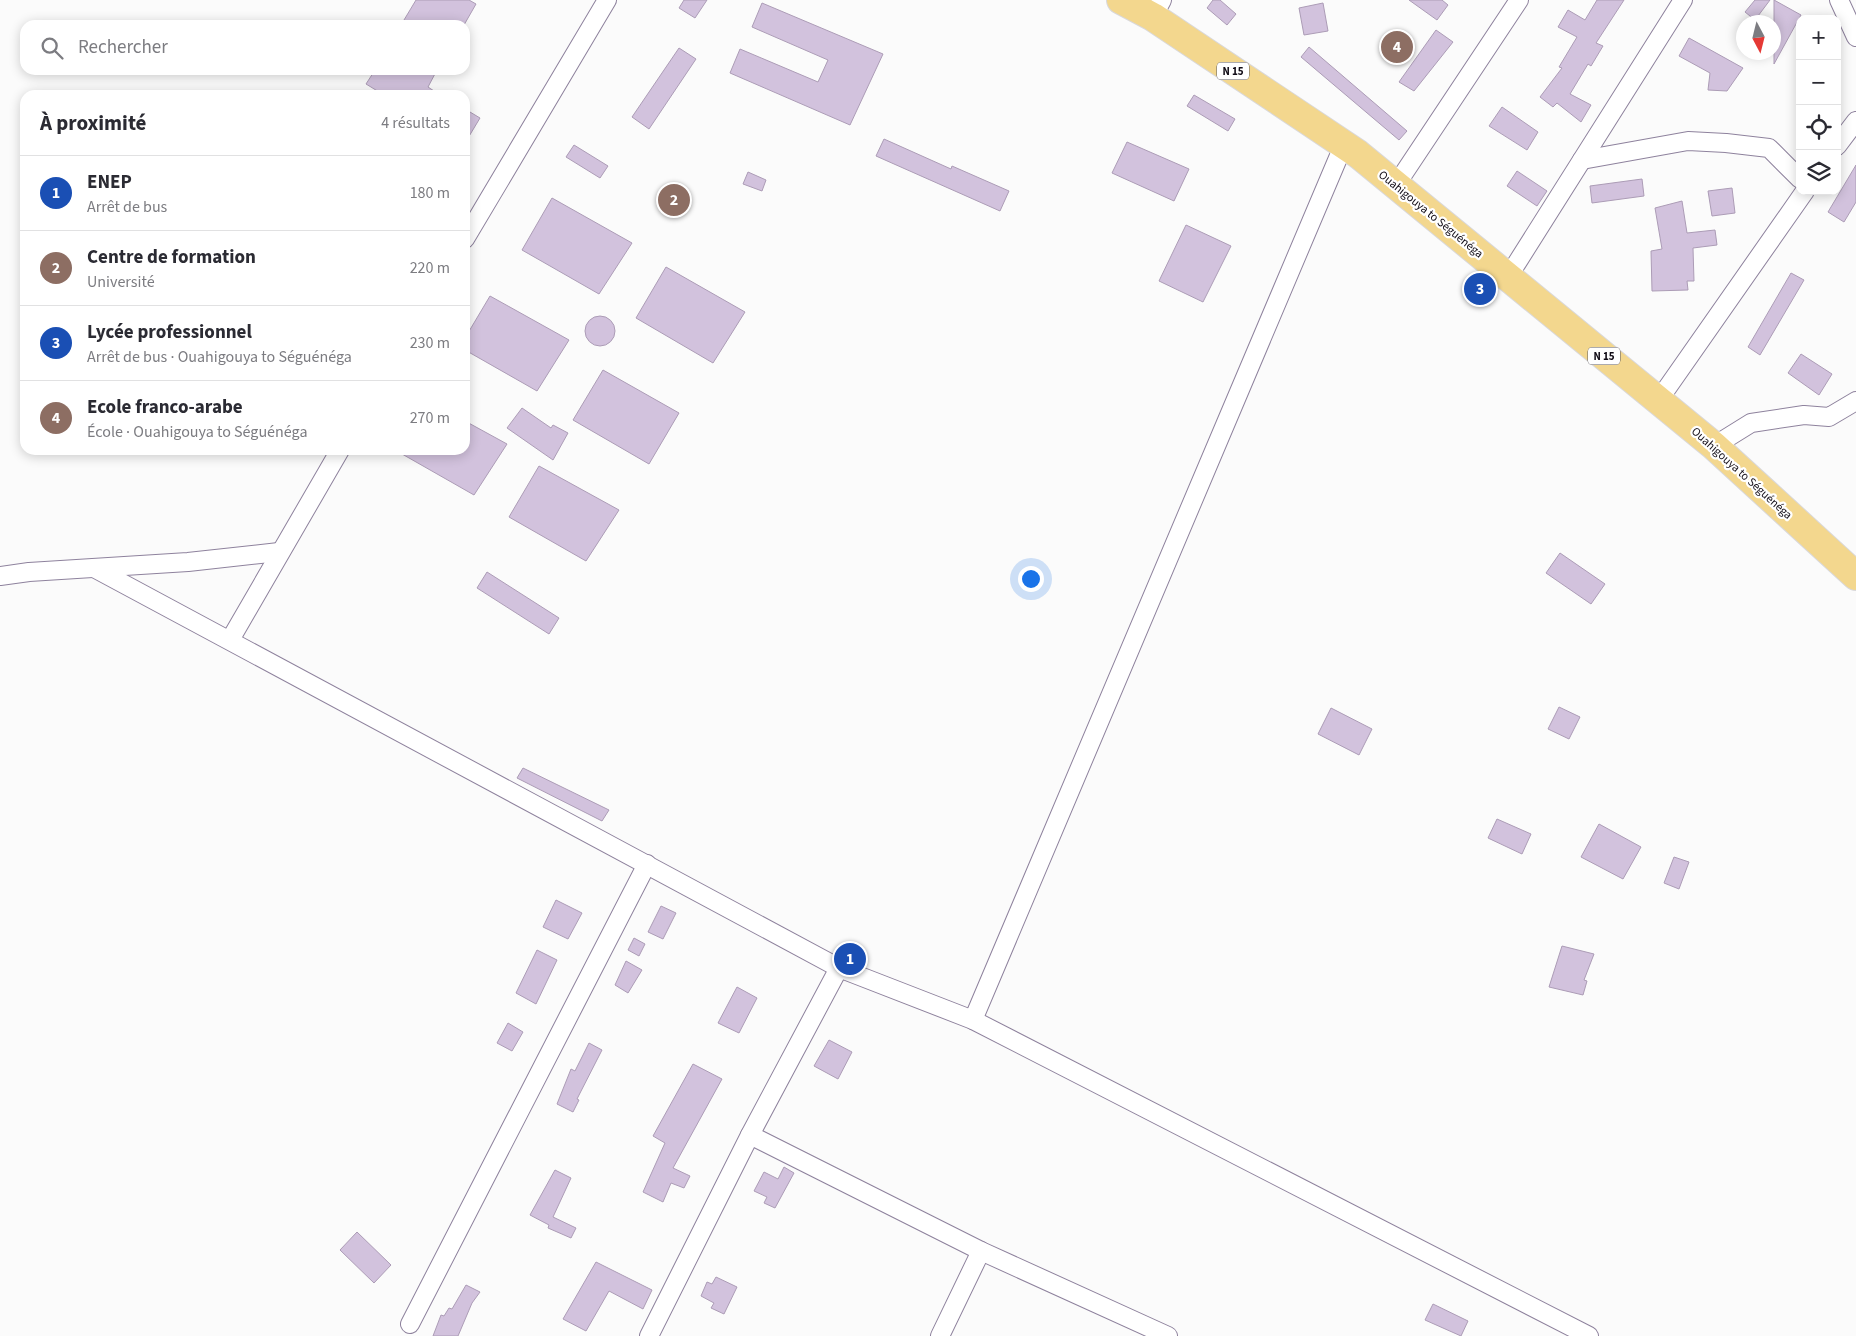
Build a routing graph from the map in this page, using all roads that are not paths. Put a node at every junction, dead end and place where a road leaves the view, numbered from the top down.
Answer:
1 (607, 0) edge
2 (1121, 0) edge
3 (1519, 0) edge
4 (1683, 0) edge
5 (1839, 0) edge
6 (1158, 8) edge
7 (1856, 37) edge
8 (1856, 121) edge
9 (1841, 141) edge
10 (1344, 144) junction
11 (1582, 160) junction
12 (1796, 175) edge
13 (1396, 185) junction
14 (1802, 195) edge
15 (470, 231) edge
16 (1508, 277) junction
17 (1658, 401) junction
18 (1856, 401) edge
19 (1714, 446) junction
20 (337, 455) edge
21 (279, 552) junction
22 (94, 568) junction
23 (0, 576) edge
24 (1856, 576) edge
25 (230, 640) junction
26 (647, 864) junction
27 (839, 968) junction
28 (973, 1020) junction
29 (750, 1135) junction
30 (982, 1251) junction
31 (410, 1324) dead end
32 (649, 1336) edge
33 (940, 1336) edge
34 (1168, 1336) edge
35 (1589, 1336) edge

1 - 15 street
2 - 6 main road, Ouahigouya to Séguénéga / N 15
3 - 13 street
4 - 11 street
5 - 7 street
6 - 10 main road, Ouahigouya to Séguénéga / N 15
8 - 9 street
10 - 13 main road, Ouahigouya to Séguénéga / N 15
10 - 28 street
11 - 12 street
11 - 16 street
13 - 16 main road, Ouahigouya to Séguénéga / N 15
14 - 17 street
16 - 17 main road, Ouahigouya to Séguénéga / N 15
17 - 19 main road, Ouahigouya to Séguénéga / N 15
18 - 19 street
19 - 24 main road, Ouahigouya to Séguénéga / N 15
20 - 21 street
21 - 22 street
21 - 25 street
22 - 23 street
22 - 25 street
25 - 26 street
26 - 27 street
26 - 31 street
27 - 28 street
27 - 29 street
28 - 35 street
29 - 30 street
29 - 32 street
30 - 33 street
30 - 34 street

